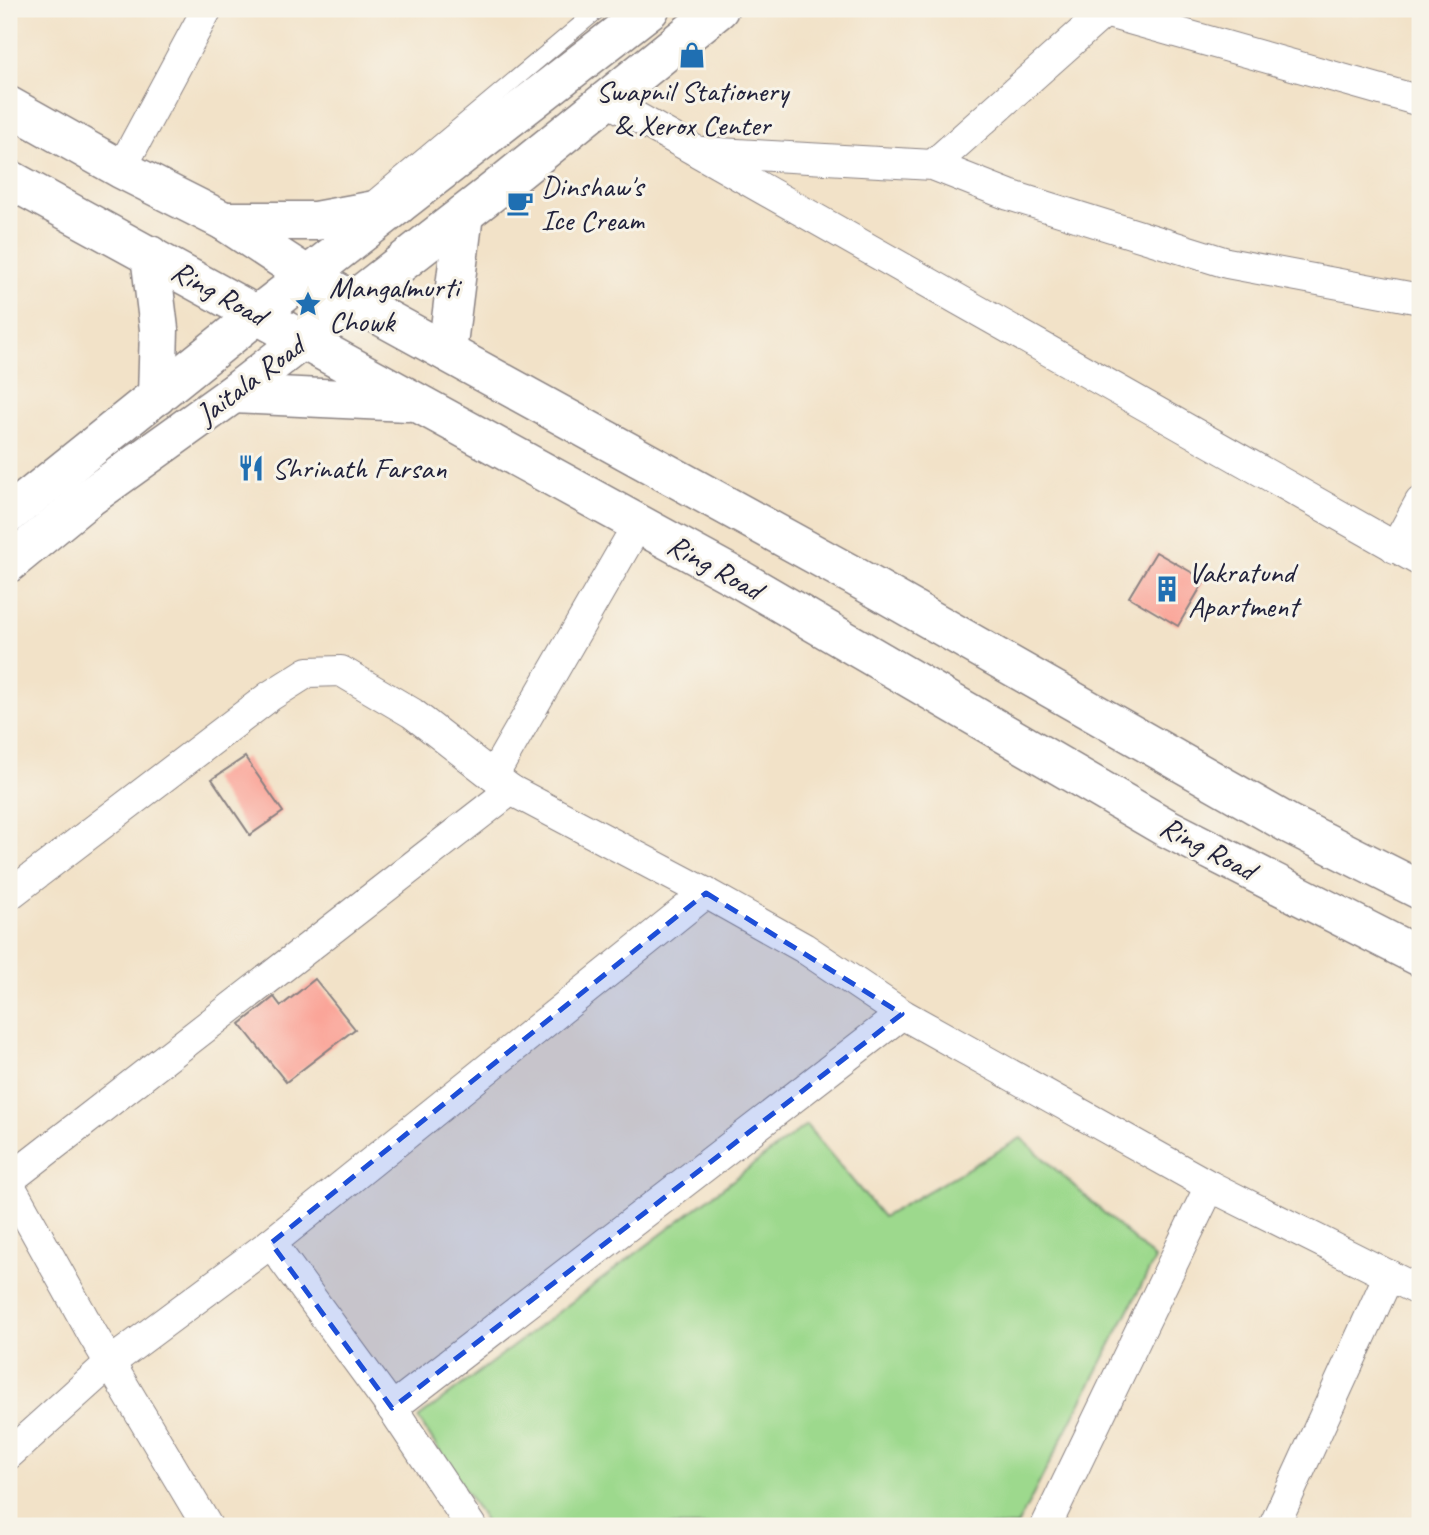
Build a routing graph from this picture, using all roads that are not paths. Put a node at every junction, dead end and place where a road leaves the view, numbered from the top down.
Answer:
1 (207, 9) edge
2 (599, 9) edge
3 (650, 9) edge
4 (719, 9) edge
5 (1107, 10) edge
6 (606, 100) junction
7 (1420, 101) edge
8 (9, 106) edge
9 (696, 152) junction
10 (933, 165) junction
11 (121, 169) junction
12 (13, 187) edge
13 (397, 206) junction
14 (354, 214) junction
15 (464, 214) junction
16 (225, 221) junction
17 (150, 255) junction
18 (308, 276) junction
19 (1420, 299) edge
20 (352, 300) junction
21 (258, 314) junction
22 (304, 340) junction
23 (447, 352) junction
24 (233, 394) junction
25 (157, 396) junction
26 (417, 402) junction
27 (1420, 502) edge
28 (9, 514) edge
29 (638, 524) junction
30 (1408, 555) edge
31 (9, 564) edge
32 (502, 783) junction
33 (1420, 890) edge
34 (706, 892) junction
35 (9, 895) edge
36 (1420, 957) edge
37 (902, 1014) junction
38 (9, 1182) edge
39 (1210, 1186) junction
40 (271, 1243) junction
41 (1389, 1275) junction
42 (1420, 1291) edge
43 (110, 1363) junction
44 (392, 1408) junction
45 (9, 1454) edge
46 (207, 1526) edge
47 (471, 1526) edge
48 (1046, 1526) edge
49 (1273, 1526) edge

1 - 11 street
2 - 14 lane
3 - 13 main road, Jaitala Road
4 - 6 main road, Jaitala Road
5 - 7 street
5 - 10 street
6 - 9 street
6 - 15 main road, Jaitala Road
8 - 11 main road
9 - 10 street
9 - 30 street
10 - 19 street
11 - 16 main road
12 - 17 main road, Ring Road
13 - 14 main road
13 - 18 main road, Jaitala Road
14 - 16 main road
15 - 20 main road, Jaitala Road
15 - 23 main road
16 - 18 main road
17 - 21 main road, Ring Road
17 - 25 main road
18 - 20 main road
18 - 21 main road, Jaitala Road
20 - 22 main road, Jaitala Road
20 - 23 main road
21 - 22 main road, Ring Road
21 - 25 main road, Jaitala Road
22 - 24 main road, Jaitala Road
22 - 26 main road, Ring Road
23 - 33 main road
24 - 26 main road
24 - 31 main road, Jaitala Road
25 - 28 main road, Jaitala Road
26 - 29 main road, Ring Road
27 - 30 street
29 - 32 street
29 - 36 main road, Ring Road
32 - 34 street
32 - 35 street
32 - 38 street
34 - 37 street
34 - 40 street
37 - 39 street
37 - 44 street
38 - 43 street
39 - 41 street
39 - 48 street
40 - 43 street
40 - 44 street
41 - 42 street
41 - 49 street
43 - 45 street
43 - 46 street
44 - 47 street

